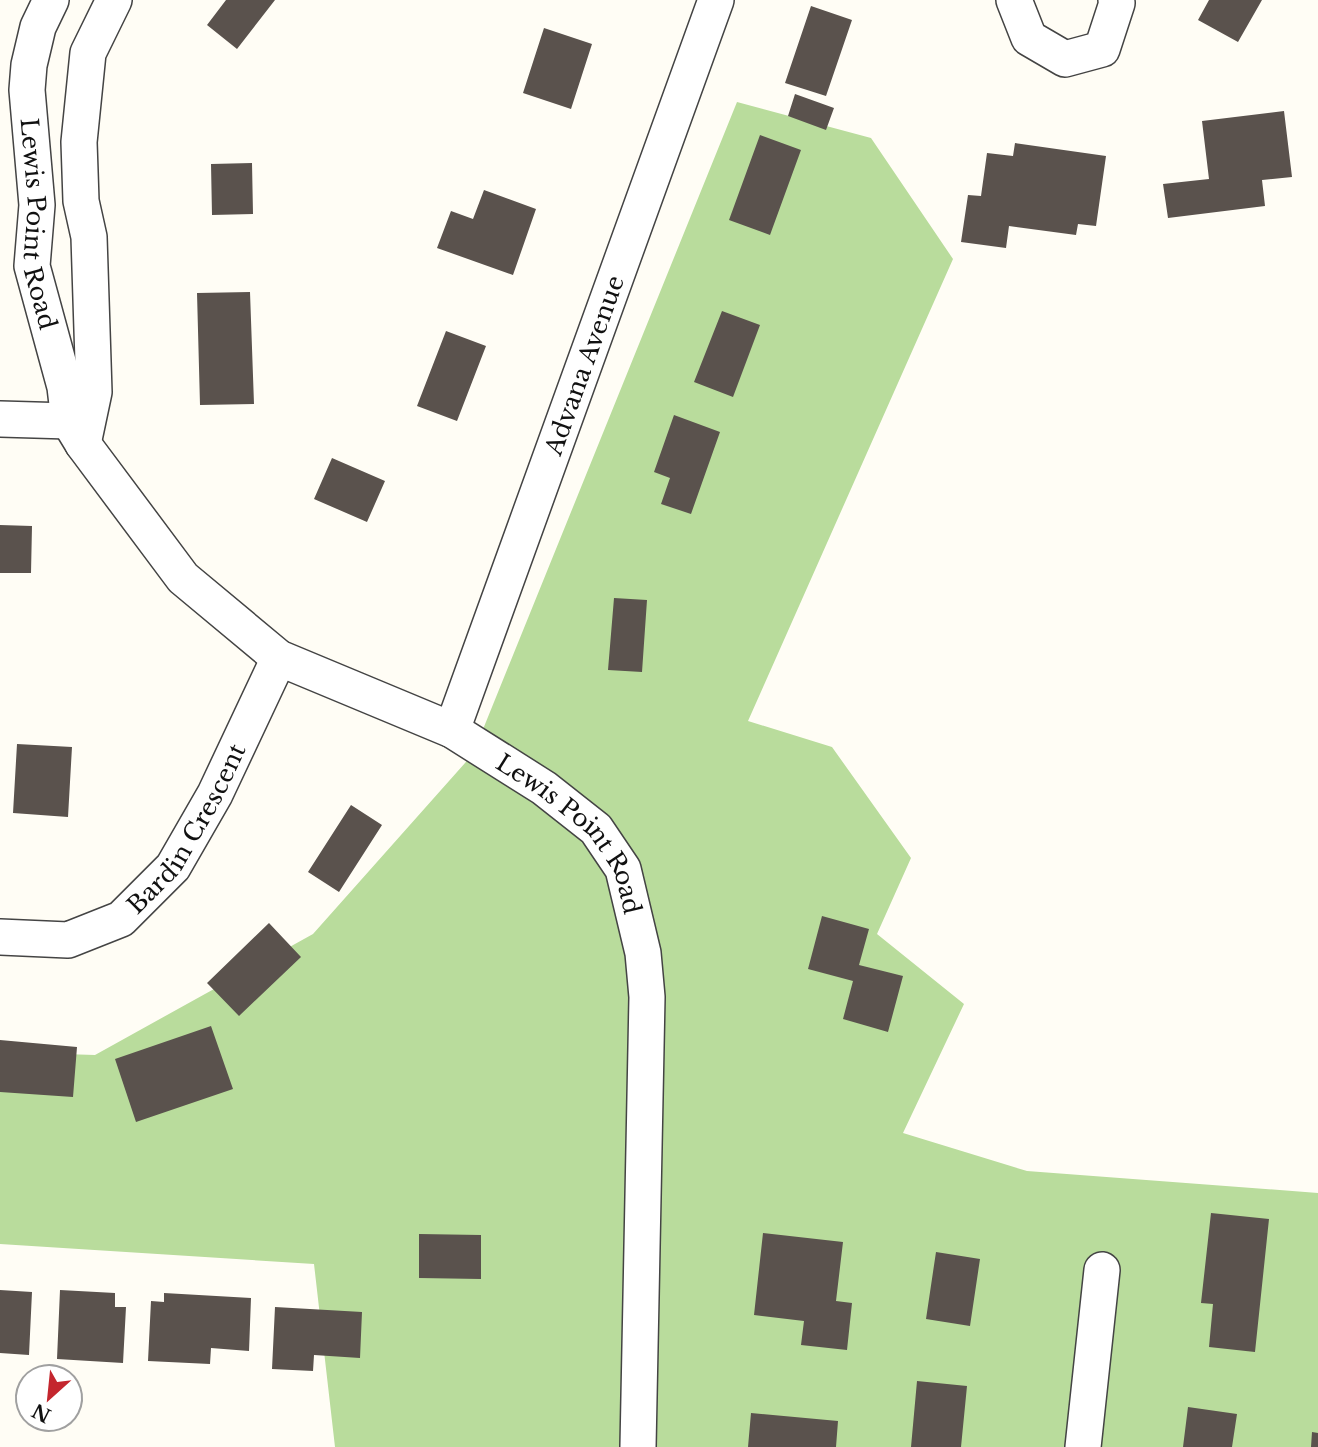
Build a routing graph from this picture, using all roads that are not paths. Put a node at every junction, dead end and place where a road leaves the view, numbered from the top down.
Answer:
1 (51, 0) edge
2 (114, 0) edge
3 (716, 0) edge
4 (1014, 0) edge
5 (1116, 0) edge
6 (0, 419) edge
7 (76, 432) junction
8 (279, 658) junction
9 (452, 730) junction
10 (0, 937) edge
11 (1102, 1270) dead end
12 (638, 1447) edge
13 (1083, 1447) edge

1 - 7 street, Lewis Point Road
2 - 7 street, Lewis Point Road
3 - 9 street, Advana Avenue
4 - 5 street
6 - 7 street
7 - 8 street, Lewis Point Road
8 - 9 street, Lewis Point Road
8 - 10 street, Bardin Crescent
9 - 12 street, Lewis Point Road
11 - 13 street

